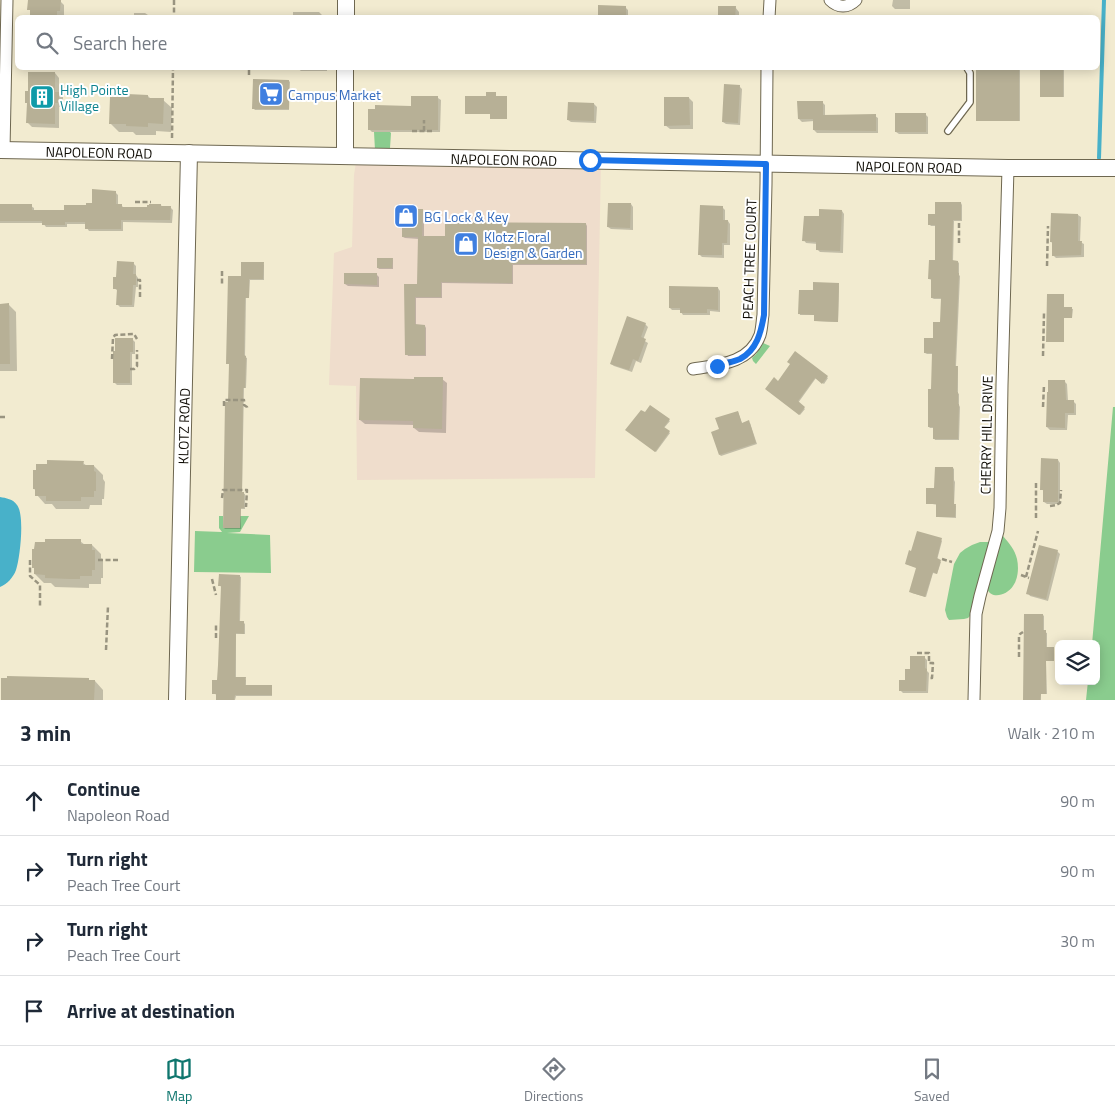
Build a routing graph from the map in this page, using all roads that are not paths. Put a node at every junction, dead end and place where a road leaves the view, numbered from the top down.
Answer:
1 (7, 0) edge
2 (346, 0) edge
3 (770, 0) edge
4 (830, 0) edge
5 (856, 0) edge
6 (346, 15) edge
7 (769, 15) edge
8 (345, 70) edge
9 (767, 70) edge
10 (968, 70) edge
11 (948, 131) dead end
12 (2, 150) edge
13 (189, 153) junction
14 (345, 156) junction
15 (766, 164) junction
16 (1008, 168) junction
17 (1115, 168) edge
18 (693, 369) dead end
19 (177, 700) edge
20 (974, 700) edge

1 - 12 street
2 - 6 main road
3 - 7 street
4 - 5 street
8 - 14 main road
9 - 15 street, PEACH TREE COURT
10 - 11 lane
12 - 13 main road, NAPOLEON ROAD
13 - 14 main road, NAPOLEON ROAD
13 - 19 main road, KLOTZ ROAD
14 - 15 main road, NAPOLEON ROAD
15 - 16 main road, NAPOLEON ROAD
15 - 18 street, PEACH TREE COURT
16 - 17 main road, NAPOLEON ROAD
16 - 20 street, CHERRY HILL DRIVE

